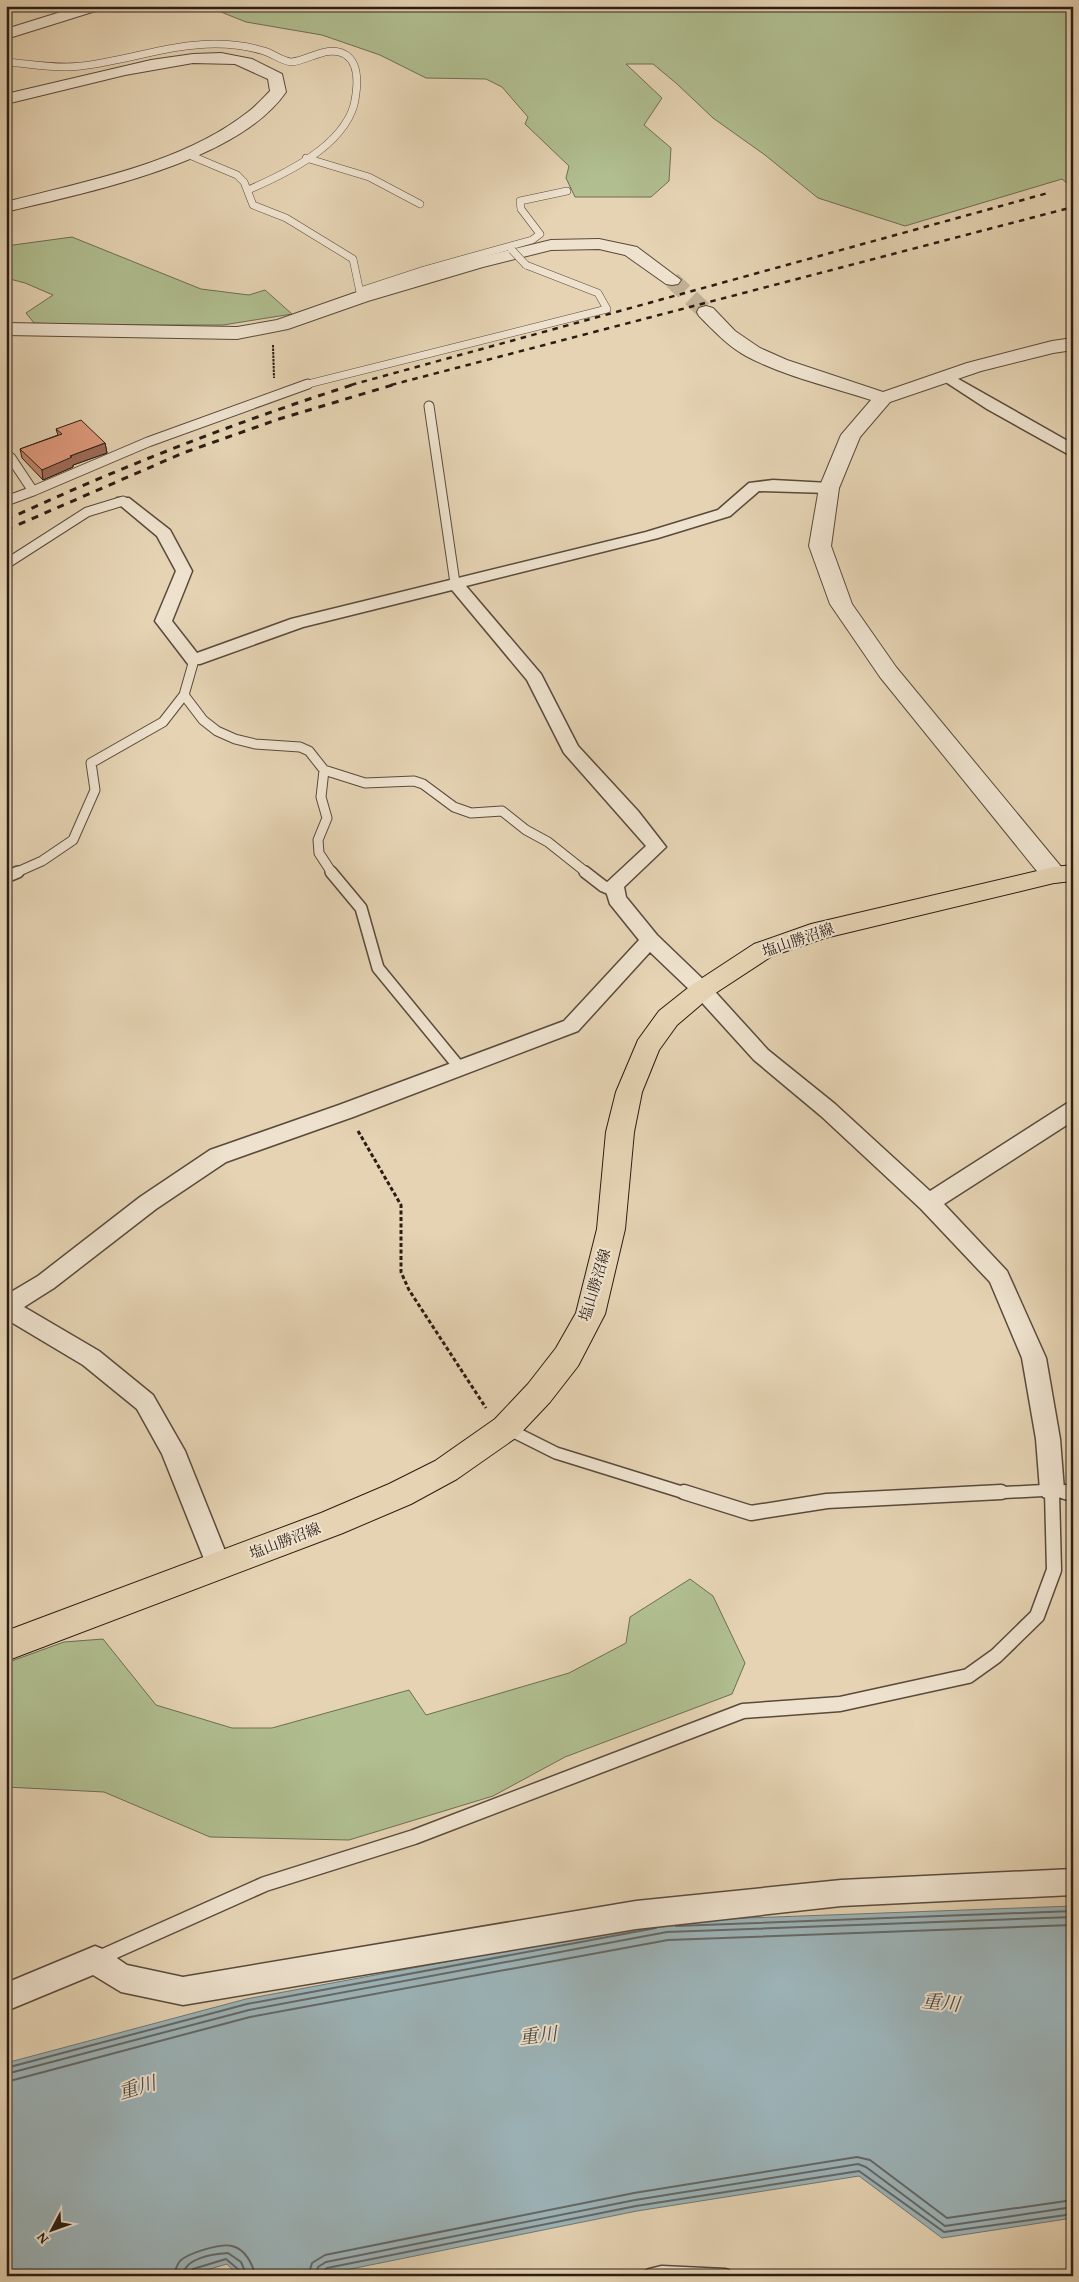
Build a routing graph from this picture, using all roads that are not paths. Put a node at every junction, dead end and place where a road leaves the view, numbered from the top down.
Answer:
1 (97, 6) edge
2 (6, 34) edge
3 (6, 62) edge
4 (6, 99) edge
5 (187, 154) junction
6 (306, 158) junction
7 (248, 190) junction
8 (567, 191) dead end
9 (420, 204) dead end
10 (6, 207) edge
11 (510, 249) junction
12 (672, 280) tunnel mouth
13 (360, 294) junction
14 (706, 312) tunnel mouth
15 (6, 329) edge
16 (1073, 344) edge
17 (946, 376) junction
18 (883, 398) junction
19 (429, 406) dead end
20 (1073, 452) edge
21 (6, 454) edge
22 (829, 488) junction
23 (33, 491) junction
24 (6, 501) edge
25 (123, 501) joint
26 (6, 564) edge
27 (455, 583) junction
28 (194, 660) junction
29 (184, 695) junction
30 (324, 770) junction
31 (1063, 874) edge
32 (6, 877) edge
33 (615, 891) junction
34 (650, 940) junction
35 (702, 990) junction
36 (460, 1068) junction
37 (1073, 1110) edge
38 (930, 1203) junction
39 (6, 1308) edge
40 (506, 1428) junction
41 (1063, 1492) edge
42 (220, 1566) junction
43 (6, 1646) edge
44 (1073, 1882) edge
45 (94, 1960) junction
46 (6, 1997) edge
47 (650, 2276) edge
48 (726, 2276) edge

1 - 2 street
3 - 6 lane
4 - 5 street
5 - 7 lane
5 - 10 street
6 - 7 lane
6 - 9 lane
7 - 13 lane
8 - 11 lane
11 - 13 lane
11 - 23 lane, bridge
12 - 13 street
13 - 15 street
14 - 18 street
16 - 17 street
17 - 18 street
17 - 20 street
18 - 22 street
19 - 27 lane
21 - 23 lane
22 - 27 street
22 - 31 street
23 - 24 lane
25 - 26 lane
25 - 28 street
27 - 28 street
27 - 33 street
28 - 29 lane
29 - 30 lane
29 - 32 lane
30 - 33 lane
30 - 36 lane
31 - 35 main road, 塩山勝沼線
33 - 34 street
34 - 35 street
34 - 36 street
35 - 38 street
35 - 40 main road, 塩山勝沼線
36 - 39 street
37 - 38 street
38 - 41 street
39 - 42 street
40 - 41 lane
40 - 42 main road, 塩山勝沼線
41 - 45 lane
42 - 43 main road, 塩山勝沼線
44 - 45 street
45 - 46 street
47 - 48 lane

